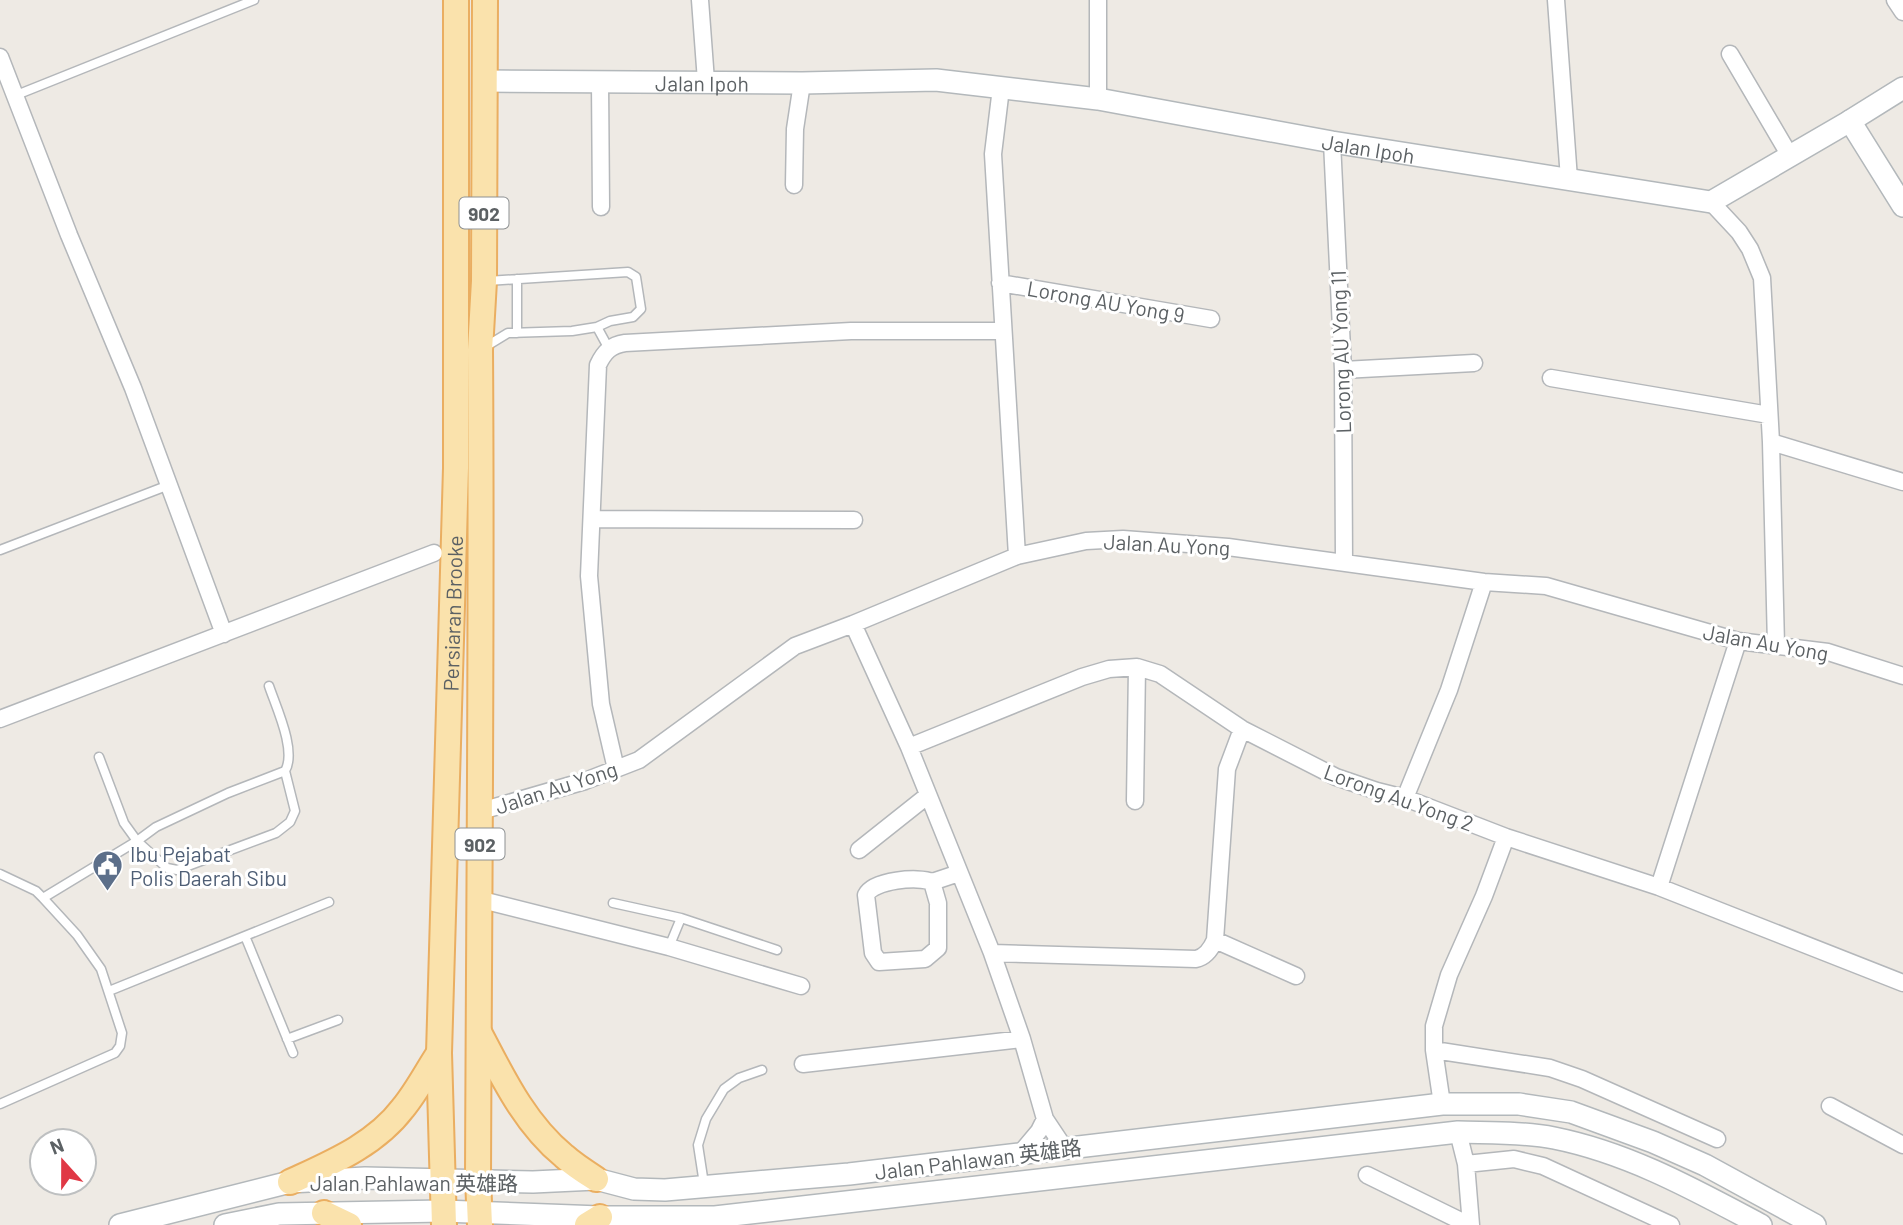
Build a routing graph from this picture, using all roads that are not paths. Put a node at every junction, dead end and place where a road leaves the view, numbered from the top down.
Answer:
1 (254, 0) edge
2 (456, 0) edge
3 (485, 0) edge
4 (701, 0) edge
5 (1097, 0) edge
6 (1895, 0) edge
7 (1558, 1) edge
8 (1903, 12) edge
9 (1730, 54) dead end
10 (0, 57) edge
11 (485, 80) junction
12 (705, 81) junction
13 (600, 82) junction
14 (802, 83) junction
15 (1001, 88) junction
16 (1903, 88) edge
17 (14, 96) junction
18 (1098, 99) junction
19 (1850, 121) junction
20 (1332, 142) junction
21 (1790, 156) junction
22 (1569, 179) junction
23 (794, 184) dead end
24 (1711, 202) junction
25 (1903, 206) edge
26 (601, 207) dead end
27 (517, 279) junction
28 (484, 281) junction
29 (1000, 283) junction
30 (1211, 319) dead end
31 (597, 327) junction
32 (1002, 331) junction
33 (517, 332) junction
34 (609, 349) junction
35 (480, 350) junction
36 (1474, 363) dead end
37 (1343, 370) junction
38 (1551, 378) dead end
39 (1769, 415) junction
40 (1771, 442) junction
41 (1903, 482) edge
42 (169, 485) junction
43 (593, 519) junction
44 (854, 520) dead end
45 (0, 550) edge
46 (434, 553) dead end
47 (1017, 556) junction
48 (1344, 562) junction
49 (1484, 582) junction
50 (853, 625) junction
51 (224, 634) junction
52 (1738, 641) junction
53 (1776, 645) junction
54 (1137, 667) junction
55 (1903, 676) edge
56 (269, 686) dead end
57 (0, 719) edge
58 (1242, 729) junction
59 (909, 747) junction
60 (99, 757) dead end
61 (616, 769) junction
62 (285, 771) junction
63 (928, 796) junction
64 (1405, 798) junction
65 (1135, 800) dead end
66 (481, 811) junction
67 (1506, 837) junction
68 (137, 841) junction
69 (859, 850) dead end
70 (960, 873) junction
71 (0, 874) edge
72 (932, 883) junction
73 (1659, 887) junction
74 (43, 898) junction
75 (478, 899) junction
76 (329, 902) dead end
77 (613, 903) dead end
78 (681, 918) junction
79 (245, 936) junction
80 (1215, 940) junction
81 (669, 947) junction
82 (778, 950) dead end
83 (992, 953) junction
84 (1296, 976) dead end
85 (1903, 984) edge
86 (801, 986) dead end
87 (109, 991) junction
88 (338, 1020) dead end
89 (478, 1030) junction
90 (287, 1039) junction
91 (1022, 1039) junction
92 (1434, 1050) junction
93 (293, 1053) dead end
94 (439, 1053) junction
95 (803, 1064) dead end
96 (762, 1070) dead end
97 (0, 1104) edge
98 (1442, 1104) junction
99 (1830, 1106) dead end
100 (1045, 1119) junction
101 (1458, 1132) junction
102 (1717, 1139) dead end
103 (1903, 1145) edge
104 (1065, 1149) junction
105 (1019, 1155) junction
106 (1466, 1164) junction
107 (1367, 1175) dead end
108 (442, 1179) junction
109 (478, 1179) junction
110 (596, 1179) junction
111 (290, 1182) junction
112 (704, 1187) junction
113 (324, 1213) junction
114 (443, 1218) edge
115 (480, 1218) edge
116 (593, 1221) edge
117 (120, 1225) edge
118 (225, 1225) edge
119 (349, 1225) edge
120 (1470, 1225) edge
121 (1671, 1225) edge
122 (1761, 1225) edge
123 (1815, 1225) edge

1 - 17 lane
2 - 94 main road, Persiaran Brooke / 902
3 - 11 main road, Persiaran Brooke / 902
4 - 12 street
5 - 18 street
6 - 8 street
7 - 22 street
9 - 21 street
10 - 17 street
11 - 13 main road, Jalan Ipoh
11 - 28 main road, Persiaran Brooke / 902
12 - 13 main road, Jalan Ipoh
12 - 14 main road, Jalan Ipoh
13 - 26 street
14 - 15 main road, Jalan Ipoh
14 - 23 street
15 - 18 main road, Jalan Ipoh
15 - 29 street
16 - 19 main road
17 - 42 street
18 - 20 main road, Jalan Ipoh
19 - 21 main road
19 - 25 main road
20 - 22 main road, Jalan Ipoh
20 - 37 street, Lorong AU Yong 11
21 - 24 main road
22 - 24 main road, Jalan Ipoh
24 - 39 street
27 - 28 lane
27 - 31 lane
27 - 33 lane
28 - 35 main road, Persiaran Brooke / 902
29 - 30 street, Lorong AU Yong 9
29 - 32 street
31 - 33 lane
31 - 34 lane
32 - 34 street
32 - 47 street
33 - 35 lane
34 - 43 street
35 - 66 main road, Persiaran Brooke / 902
36 - 37 street
37 - 48 street, Lorong AU Yong 11
38 - 39 street
39 - 40 street
40 - 41 street
40 - 53 street
42 - 45 lane
42 - 51 street
43 - 44 street
43 - 61 street
46 - 51 street
47 - 48 street, Jalan Au Yong
47 - 50 street, Jalan Au Yong
48 - 49 street, Jalan Au Yong
49 - 52 street, Jalan Au Yong
49 - 64 street
50 - 59 street
50 - 61 street, Jalan Au Yong
51 - 57 street
52 - 53 street, Jalan Au Yong
52 - 73 street
53 - 55 street, Jalan Au Yong
54 - 58 street, Lorong Au Yong 2
54 - 59 street, Lorong Au Yong 2
54 - 65 street
56 - 62 lane
58 - 64 street, Lorong Au Yong 2
58 - 80 street
59 - 63 street
60 - 68 lane
61 - 66 street, Jalan Au Yong
62 - 68 lane
62 - 68 lane
63 - 69 street
63 - 70 street
64 - 67 street, Lorong Au Yong 2
66 - 75 main road, Persiaran Brooke / 902
67 - 73 street, Lorong Au Yong 2
67 - 92 street
68 - 74 lane
70 - 72 street
70 - 83 street
71 - 74 lane
72 - 72 street
73 - 85 street, Lorong Au Yong 2
74 - 87 lane
75 - 81 street
75 - 89 main road, Persiaran Brooke / 902
76 - 79 lane
77 - 78 lane
78 - 81 lane
78 - 82 lane
79 - 87 lane
79 - 90 lane
80 - 83 street
80 - 84 street
81 - 86 street
83 - 91 street
87 - 97 lane
88 - 90 lane
89 - 109 main road, Persiaran Brooke / 902
89 - 110 main road
90 - 93 lane
91 - 95 street
91 - 100 street
92 - 98 street
92 - 102 street
94 - 108 main road, Persiaran Brooke / 902
94 - 111 main road
96 - 112 lane
98 - 104 main road, Jalan Pahlawan 英雄路
98 - 123 main road, Jalan Pahlawan 英雄路
99 - 103 street
100 - 104 street
100 - 105 street
101 - 106 street
101 - 116 main road, Jalan Pahlawan 英雄路
101 - 122 main road, Jalan Pahlawan 英雄路
104 - 105 main road, Jalan Pahlawan 英雄路
105 - 112 main road, Jalan Pahlawan 英雄路
106 - 120 street
106 - 121 street
107 - 120 street
108 - 109 main road, Jalan Pahlawan 英雄路
108 - 111 main road, Jalan Pahlawan 英雄路
108 - 114 main road, Persiaran Brooke / 902
109 - 110 main road, Jalan Pahlawan 英雄路
109 - 115 main road, Persiaran Brooke / 902
110 - 112 main road, Jalan Pahlawan 英雄路
111 - 117 main road, Jalan Pahlawan 英雄路
113 - 114 main road, Jalan Pahlawan 英雄路
113 - 118 main road, Jalan Pahlawan 英雄路
113 - 119 main road
114 - 115 main road, Jalan Pahlawan 英雄路
115 - 116 main road, Jalan Pahlawan 英雄路

